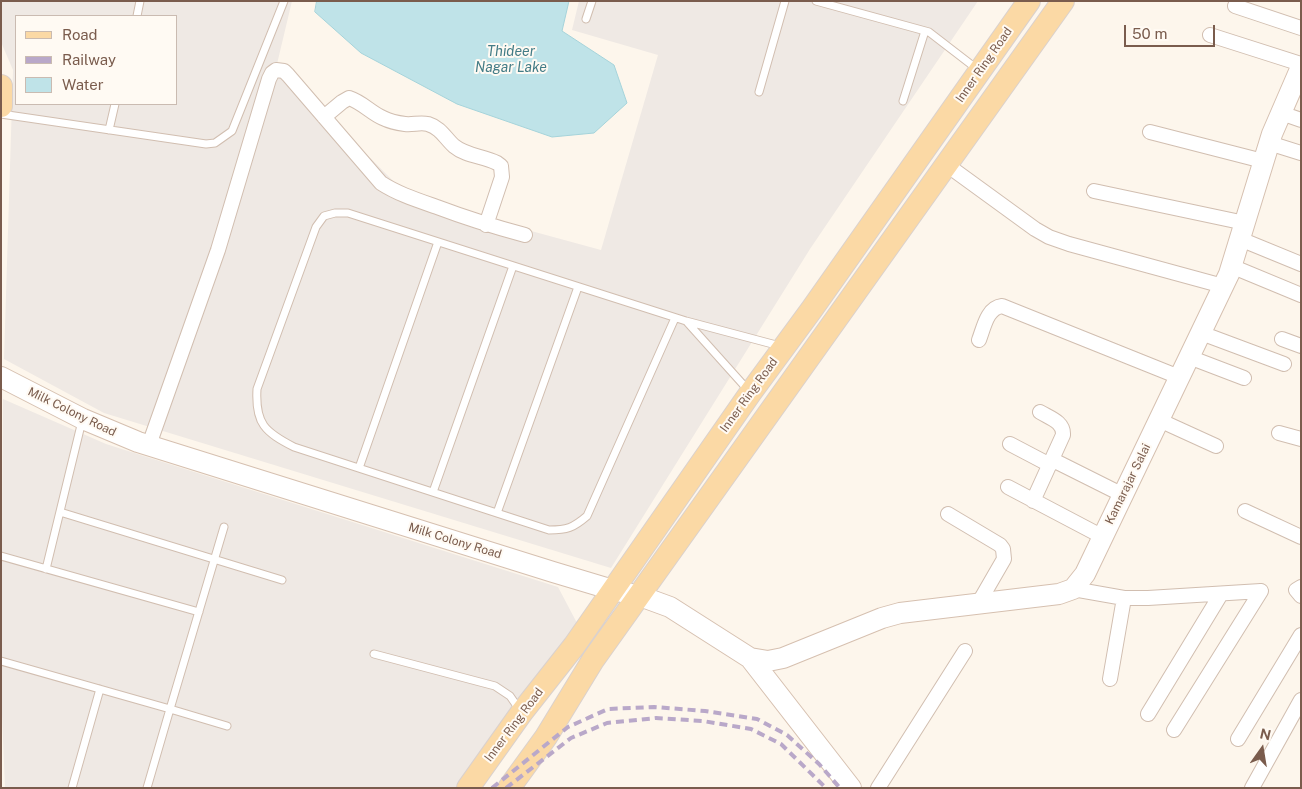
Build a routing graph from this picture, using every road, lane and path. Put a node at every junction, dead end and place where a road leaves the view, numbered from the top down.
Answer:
1 (140, 1) edge
2 (284, 1) edge
3 (592, 1) edge
4 (785, 1) edge
5 (816, 1) edge
6 (1029, 1) edge
7 (1063, 1) edge
8 (1235, 6) dead end
9 (137, 15) edge
10 (586, 19) dead end
11 (1301, 28) edge
12 (924, 31) junction
13 (1210, 35) dead end
14 (1301, 65) edge
15 (979, 71) junction
16 (1, 86) edge
17 (759, 92) dead end
18 (903, 101) dead end
19 (115, 105) edge
20 (1, 106) edge
21 (1281, 113) junction
22 (1, 114) edge
23 (324, 117) junction
24 (1301, 120) edge
25 (109, 130) junction
26 (1150, 132) dead end
27 (1266, 152) junction
28 (1301, 153) edge
29 (947, 165) junction
30 (1094, 190) dead end
31 (486, 225) junction
32 (1242, 231) junction
33 (525, 236) dead end
34 (438, 242) junction
35 (1301, 264) edge
36 (513, 266) junction
37 (1231, 266) junction
38 (1223, 286) junction
39 (578, 287) junction
40 (1301, 295) edge
41 (674, 318) junction
42 (686, 322) junction
43 (1201, 333) junction
44 (1282, 339) dead end
45 (979, 340) dead end
46 (1301, 346) edge
47 (784, 347) junction
48 (1189, 357) junction
49 (1284, 364) dead end
50 (1, 377) edge
51 (1179, 378) junction
52 (1244, 378) dead end
53 (751, 392) junction
54 (1040, 412) dead end
55 (82, 419) junction
56 (1159, 420) junction
57 (1278, 433) dead end
58 (1301, 439) edge
59 (1010, 444) dead end
60 (149, 445) junction
61 (1216, 446) dead end
62 (1052, 462) junction
63 (359, 468) junction
64 (1008, 487) dead end
65 (433, 492) junction
66 (1123, 495) junction
67 (1033, 501) junction
68 (1245, 511) dead end
69 (60, 512) junction
70 (497, 513) junction
71 (948, 514) dead end
72 (224, 528) dead end
73 (1103, 537) junction
74 (1301, 537) edge
75 (1, 556) edge
76 (215, 560) junction
77 (46, 569) junction
78 (282, 580) dead end
79 (1301, 587) edge
80 (1073, 589) junction
81 (613, 590) junction
82 (1221, 594) junction
83 (640, 596) junction
84 (1301, 596) edge
85 (1124, 598) junction
86 (978, 604) junction
87 (199, 612) junction
88 (1301, 635) edge
89 (964, 651) dead end
90 (374, 654) dead end
91 (750, 658) junction
92 (1, 661) edge
93 (1110, 679) dead end
94 (100, 689) junction
95 (1301, 700) edge
96 (170, 710) junction
97 (522, 712) junction
98 (1148, 714) dead end
99 (227, 726) dead end
100 (1174, 730) dead end
101 (1238, 739) dead end
102 (72, 788) edge
103 (147, 788) edge
104 (468, 788) edge
105 (509, 788) edge
106 (851, 788) edge
107 (878, 788) edge
108 (1252, 788) edge

1 - 9 lane
2 - 25 lane
3 - 10 lane
4 - 17 lane
5 - 12 lane
6 - 15 main road, Inner Ring Road
7 - 29 main road
8 - 11 street
12 - 15 lane
12 - 18 lane
13 - 14 street
14 - 21 main road, Kamarajar Salai
15 - 47 main road, Inner Ring Road
16 - 20 main road
19 - 25 lane
21 - 24 street
21 - 27 main road, Kamarajar Salai
22 - 25 lane
23 - 31 street
23 - 31 street
23 - 60 street
26 - 27 street
27 - 28 street
27 - 32 main road, Kamarajar Salai
29 - 38 street
29 - 83 main road
30 - 32 street
31 - 33 street
32 - 35 street
32 - 37 main road, Kamarajar Salai
34 - 36 lane
34 - 63 lane
34 - 63 lane
36 - 39 lane
36 - 65 lane
37 - 38 main road, Kamarajar Salai
37 - 40 street
38 - 43 main road, Kamarajar Salai
39 - 41 lane
39 - 70 lane
41 - 42 lane
41 - 70 lane
42 - 47 lane
42 - 53 lane
43 - 48 main road, Kamarajar Salai
43 - 49 street
44 - 46 street
45 - 51 street
47 - 53 main road, Inner Ring Road
48 - 51 main road, Kamarajar Salai
48 - 52 street
50 - 55 main road, Milk Colony Road
51 - 56 main road, Kamarajar Salai
53 - 81 main road, Inner Ring Road
54 - 62 street
55 - 60 main road, Milk Colony Road
55 - 69 lane
56 - 61 street
56 - 66 main road, Kamarajar Salai
57 - 58 street
59 - 62 street
60 - 81 main road, Milk Colony Road
62 - 66 street
62 - 67 street
63 - 65 lane
64 - 67 street
65 - 70 lane
66 - 73 main road, Kamarajar Salai
67 - 73 street
68 - 74 street
69 - 76 lane
69 - 77 lane
71 - 86 street
72 - 76 lane
73 - 80 main road, Kamarajar Salai
75 - 77 lane
76 - 78 lane
76 - 87 lane
77 - 87 lane
79 - 84 street
80 - 85 street
80 - 86 main road
81 - 83 main road, Milk Colony Road
81 - 97 main road, Inner Ring Road
82 - 85 street
82 - 98 street
82 - 100 street
83 - 91 main road, Milk Colony Road
83 - 105 main road
85 - 93 street
86 - 91 main road
87 - 96 lane
88 - 101 street
89 - 107 street
90 - 97 lane
91 - 106 main road, Milk Colony Road
92 - 94 lane
94 - 96 lane
94 - 102 lane
95 - 108 street
96 - 99 lane
96 - 103 lane
97 - 104 main road, Inner Ring Road

